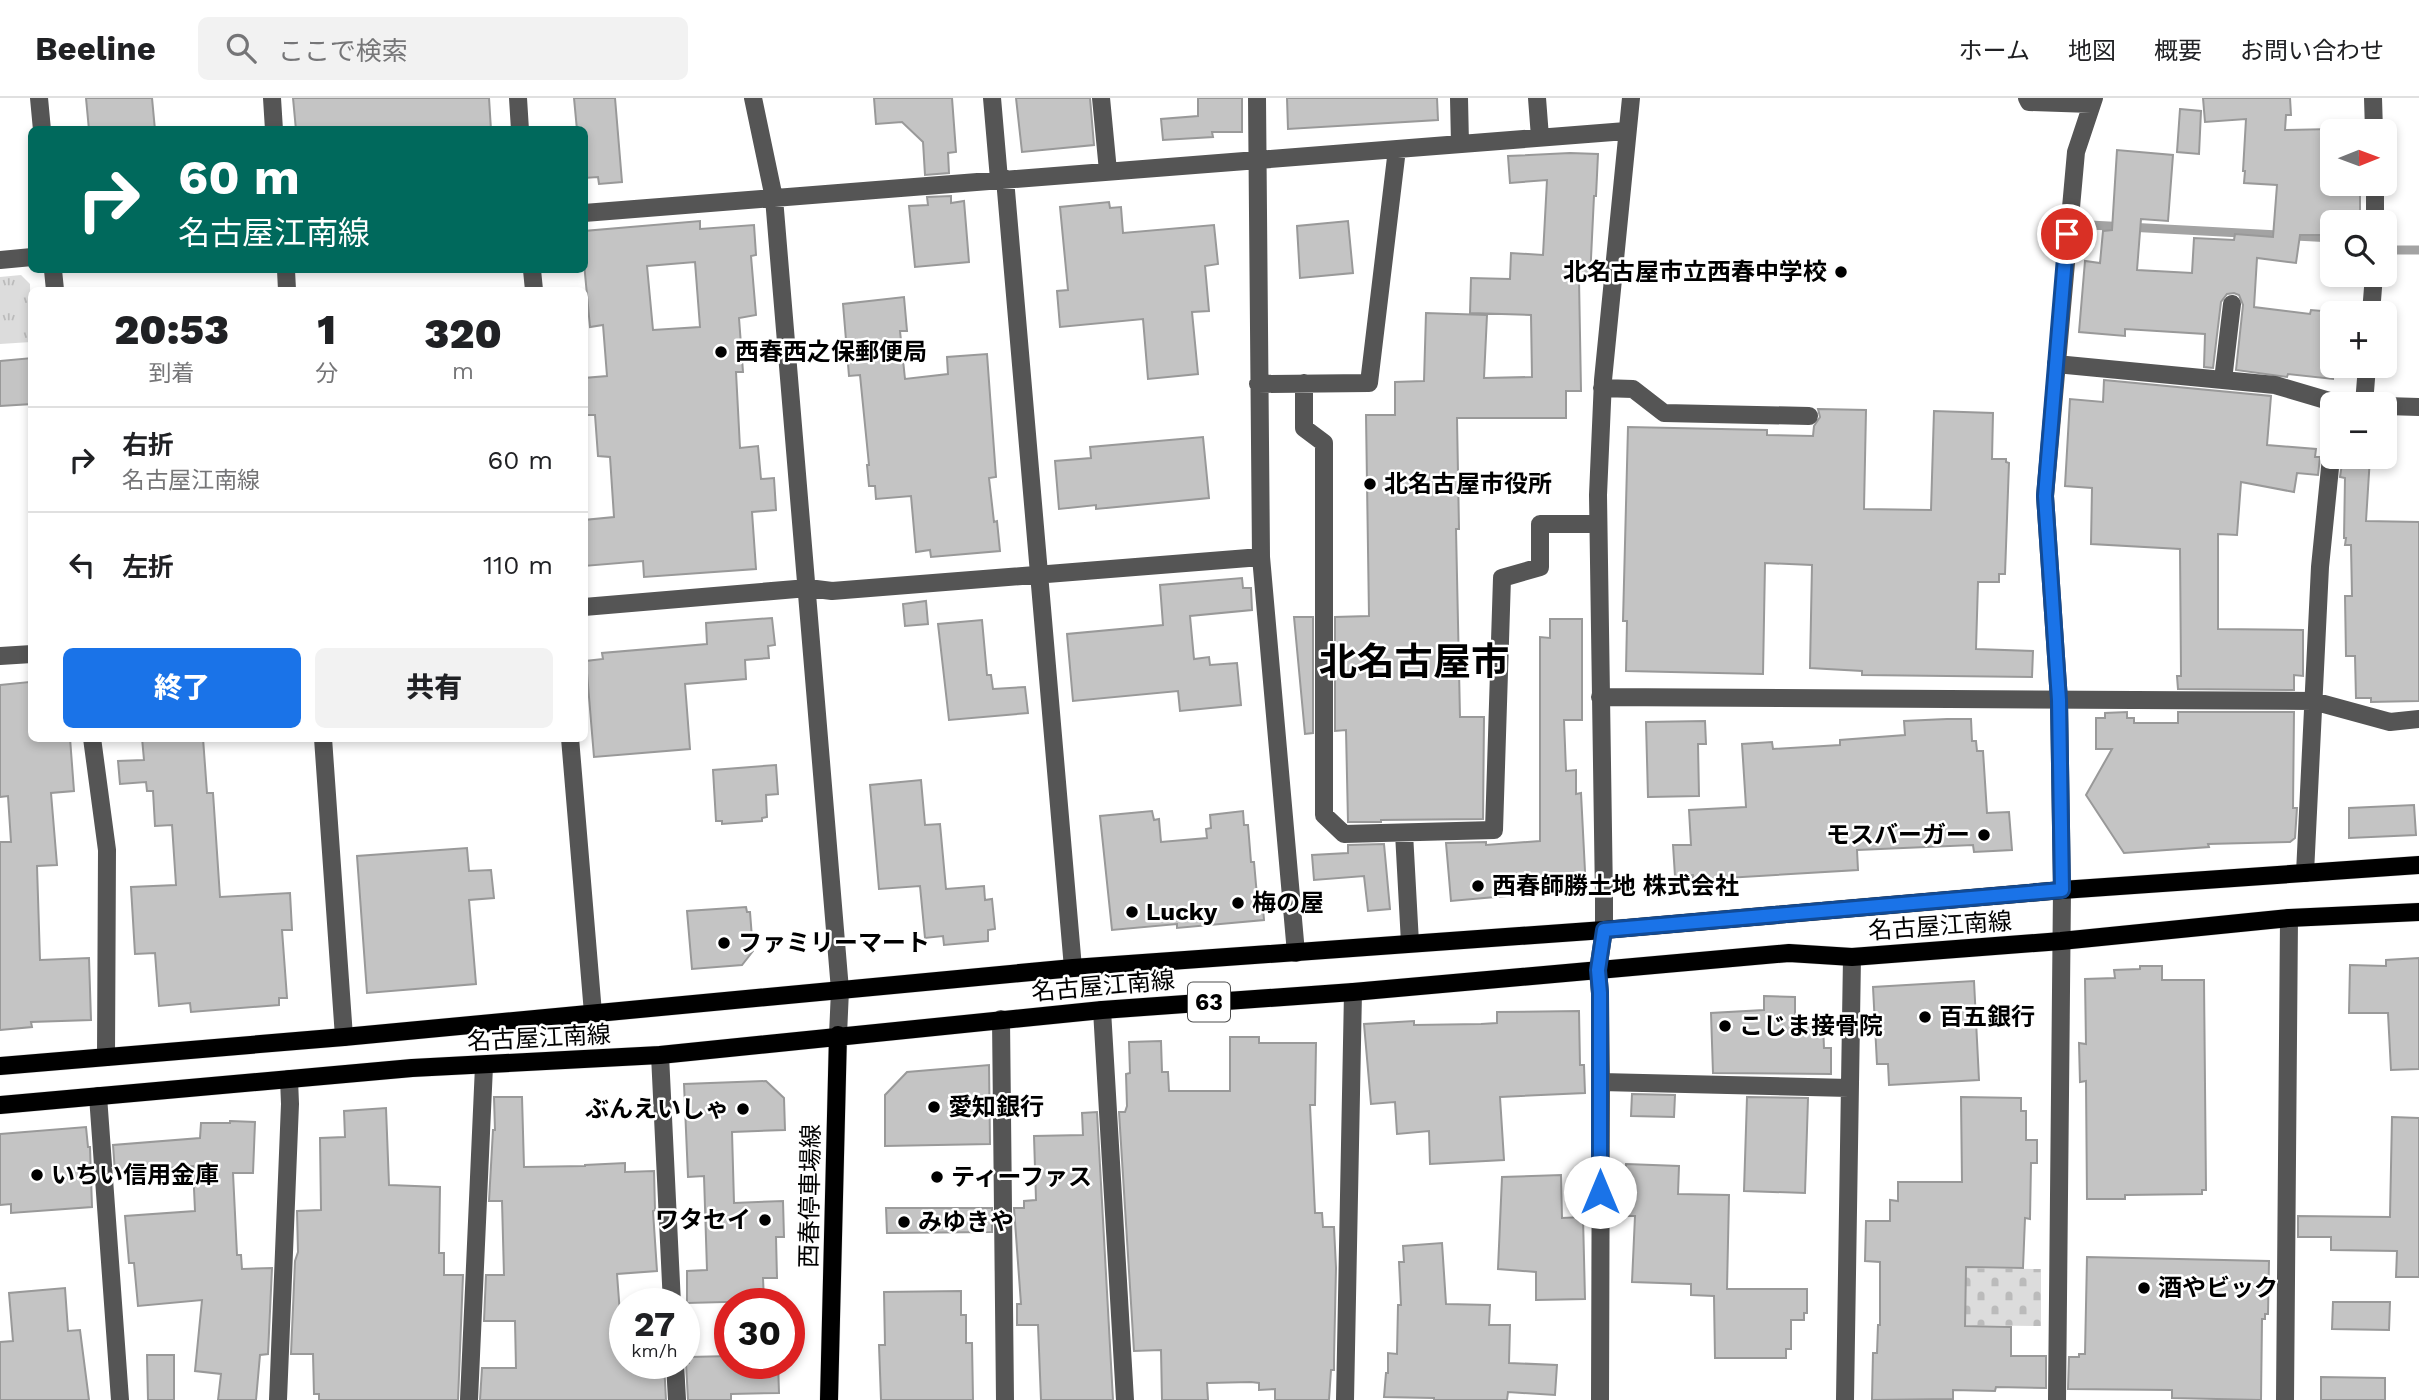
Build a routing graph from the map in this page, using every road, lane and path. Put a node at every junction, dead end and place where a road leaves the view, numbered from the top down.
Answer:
1 (39, 98) edge
2 (272, 98) edge
3 (518, 98) edge
4 (753, 98) edge
5 (992, 98) edge
6 (1101, 98) edge
7 (1257, 98) edge
8 (1459, 98) edge
9 (1537, 98) edge
10 (1630, 98) edge
11 (2027, 98) edge
12 (2373, 98) edge
13 (2092, 101) edge
14 (2374, 119) edge
15 (42, 126) edge
16 (274, 126) edge
17 (520, 126) edge
18 (1626, 131) junction
19 (1540, 138) junction
20 (1460, 144) junction
21 (1397, 149) junction
22 (1257, 159) junction
23 (1108, 171) junction
24 (1002, 179) junction
25 (774, 198) junction
26 (588, 213) edge
27 (28, 257) edge
28 (0, 260) edge
29 (2232, 304) dead end
30 (2056, 364) junction
31 (2223, 380) junction
32 (1304, 383) junction
33 (1258, 384) junction
34 (1602, 388) junction
35 (2320, 399) edge
36 (2397, 406) edge
37 (2419, 407) edge
38 (1809, 416) dead end
39 (2330, 469) edge
40 (1598, 524) junction
41 (1261, 556) junction
42 (1038, 576) junction
43 (808, 588) junction
44 (588, 607) edge
45 (28, 654) edge
46 (0, 656) edge
47 (1601, 697) junction
48 (2059, 700) junction
49 (2313, 701) junction
50 (2419, 719) edge
51 (93, 742) edge
52 (323, 742) edge
53 (570, 742) edge
54 (1404, 832) junction
55 (2419, 864) edge
56 (2305, 873) junction
57 (2062, 890) junction
58 (2419, 912) edge
59 (2289, 918) junction
60 (1604, 930) junction
61 (2062, 941) junction
62 (1410, 943) junction
63 (1297, 953) junction
64 (1852, 957) junction
65 (1073, 968) junction
66 (1598, 970) junction
67 (840, 990) junction
68 (1353, 992) junction
69 (1102, 1010) junction
70 (593, 1013) junction
71 (1001, 1019) junction
72 (838, 1035) junction
73 (344, 1037) junction
74 (660, 1055) junction
75 (106, 1057) junction
76 (0, 1066) edge
77 (484, 1066) junction
78 (289, 1079) junction
79 (1601, 1082) junction
80 (1849, 1088) junction
81 (98, 1096) junction
82 (0, 1105) edge
83 (671, 1288) edge
84 (676, 1379) edge
85 (120, 1400) edge
86 (278, 1400) edge
87 (469, 1400) edge
88 (677, 1400) edge
89 (829, 1400) edge
90 (1005, 1400) edge
91 (1125, 1400) edge
92 (1345, 1400) edge
93 (1600, 1400) edge
94 (1845, 1400) edge
95 (2057, 1400) edge
96 (2285, 1400) edge

1 - 15 street
2 - 16 street
3 - 17 street
4 - 25 street
5 - 24 street
6 - 23 street
7 - 22 street
8 - 20 street
9 - 19 street
10 - 18 street
11 - 13 street
12 - 14 street
13 - 30 street
18 - 19 street
18 - 34 street
19 - 20 street
20 - 21 street
21 - 22 street
21 - 32 street
22 - 23 street
22 - 33 street
23 - 24 street
24 - 25 street
24 - 42 street
25 - 26 street
25 - 43 street
27 - 28 street
29 - 31 street
30 - 31 street
30 - 48 street
31 - 35 street
32 - 33 street
32 - 54 street
33 - 41 street
34 - 38 street
34 - 40 street
36 - 37 street
39 - 49 street
40 - 47 street
40 - 54 street
41 - 42 street
41 - 63 street
42 - 43 street
42 - 65 street
43 - 44 street
43 - 67 street
45 - 46 street
47 - 48 street
47 - 60 street
48 - 49 street
48 - 57 street
49 - 50 street
49 - 56 street
51 - 75 street
52 - 73 street
53 - 70 street
54 - 62 street
55 - 56 main road, 名古屋江南線 / 63
56 - 57 main road, 名古屋江南線 / 63
57 - 60 main road, 名古屋江南線 / 63
57 - 61 street
58 - 59 main road, 名古屋江南線 / 63
59 - 61 main road, 名古屋江南線 / 63
59 - 96 street
60 - 62 main road, 名古屋江南線 / 63
60 - 66 street
61 - 64 main road, 名古屋江南線 / 63
61 - 95 street
62 - 63 main road, 名古屋江南線 / 63
63 - 65 main road, 名古屋江南線 / 63
64 - 66 main road, 名古屋江南線 / 63
64 - 80 street
65 - 67 main road, 名古屋江南線 / 63
66 - 68 main road, 名古屋江南線 / 63
66 - 79 street
67 - 70 main road, 名古屋江南線 / 63
67 - 72 street
68 - 69 main road, 名古屋江南線 / 63
68 - 92 street
69 - 71 main road, 名古屋江南線 / 63
69 - 91 street
70 - 73 main road, 名古屋江南線 / 63
71 - 72 main road, 名古屋江南線 / 63
71 - 90 street
72 - 74 main road, 名古屋江南線 / 63
72 - 89 main road, 西春停車場線
73 - 75 main road, 名古屋江南線 / 63
74 - 77 main road, 名古屋江南線 / 63
74 - 83 street
75 - 76 main road, 名古屋江南線 / 63
77 - 78 main road, 名古屋江南線 / 63
77 - 87 street
78 - 81 main road, 名古屋江南線 / 63
78 - 86 street
79 - 80 street
79 - 93 street
80 - 94 street
81 - 82 main road, 名古屋江南線 / 63
81 - 85 street
84 - 88 street

